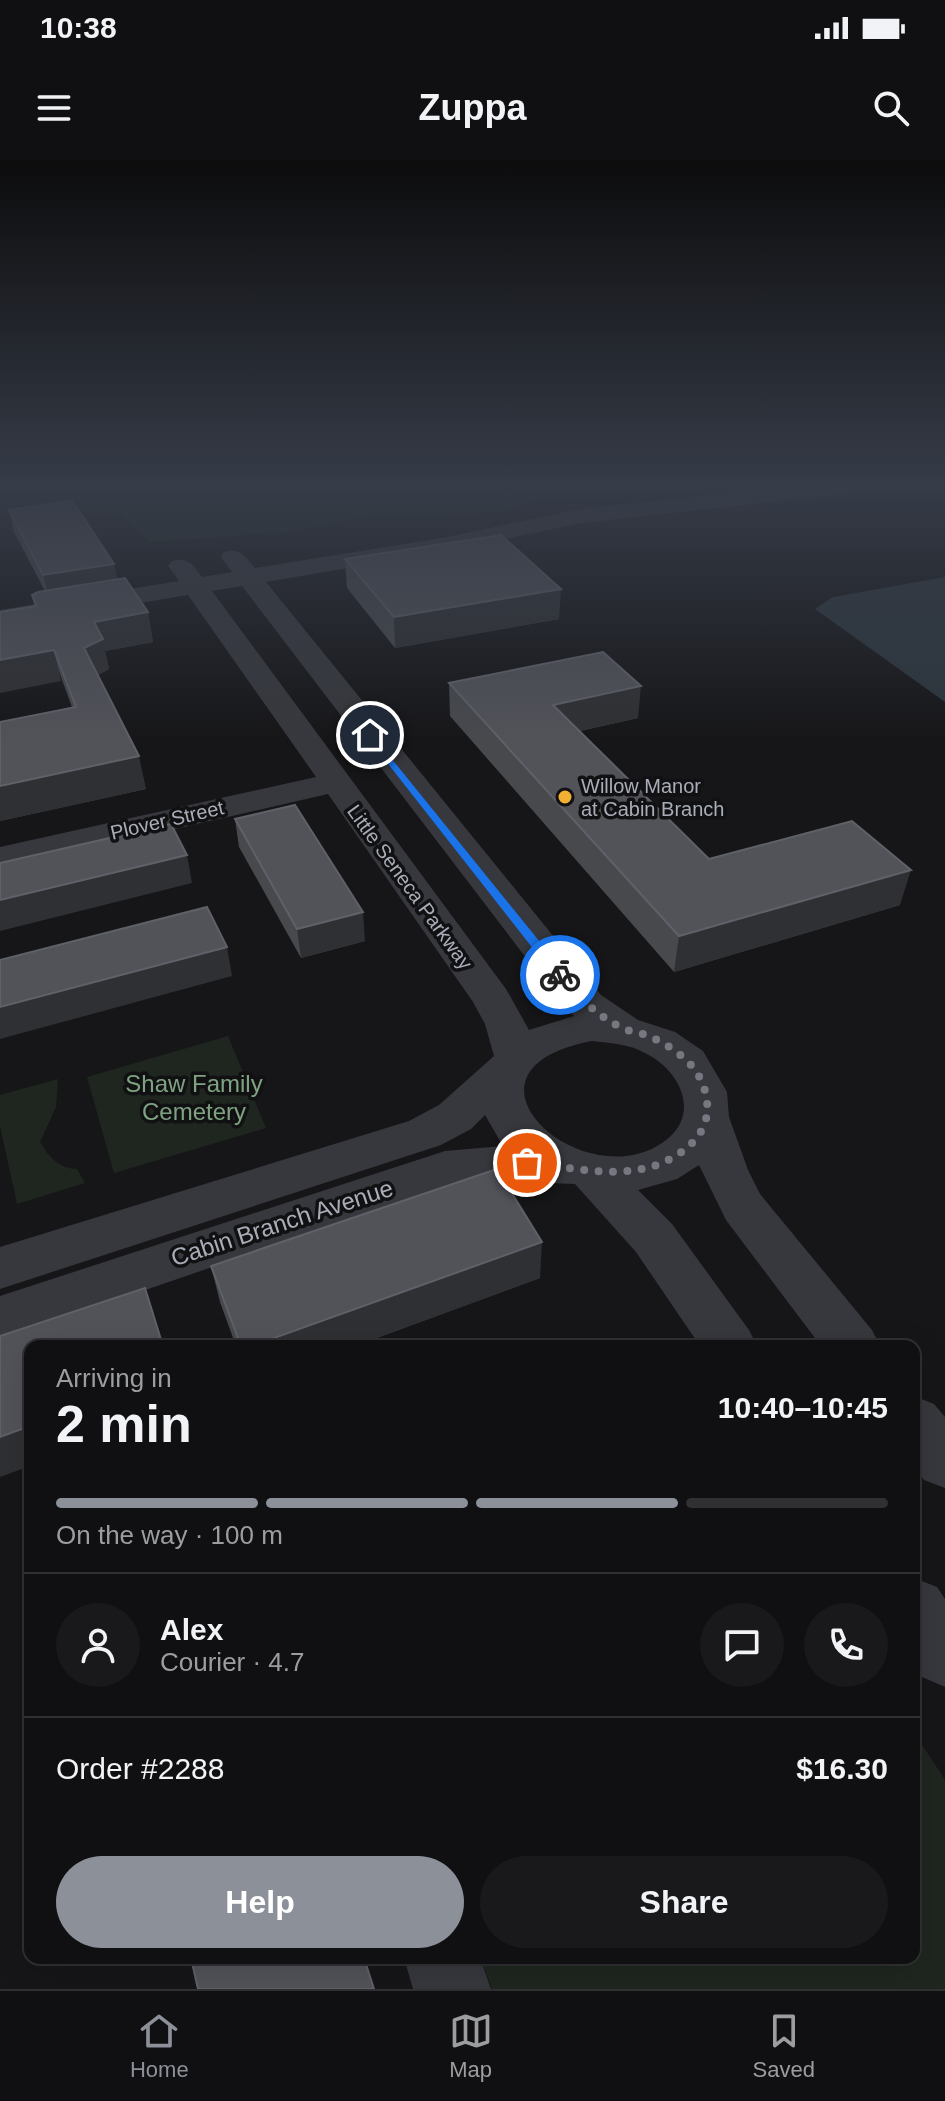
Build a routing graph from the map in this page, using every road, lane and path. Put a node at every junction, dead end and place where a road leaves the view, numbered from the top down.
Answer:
1 (209, 571) edge
2 (244, 571) edge
3 (188, 575) junction
4 (2, 613) edge
5 (334, 783) junction
6 (0, 858) edge
7 (622, 1029) junction
8 (512, 1063) junction
9 (707, 1118) junction
10 (581, 1169) junction
11 (0, 1268) edge
12 (0, 1318) edge
13 (726, 1340) edge
14 (848, 1340) edge
15 (920, 1430) edge
16 (945, 1461) edge
17 (920, 1619) edge
18 (945, 1654) edge
19 (444, 1964) edge
20 (452, 1989) edge

1 - 3 street
2 - 7 street
3 - 4 street
3 - 5 street, Little Seneca Parkway
5 - 6 street, Plover Street
5 - 8 street, Little Seneca Parkway
7 - 8 street
7 - 9 street
8 - 10 street
8 - 11 street, Cabin Branch Avenue
9 - 10 street
9 - 14 street
10 - 12 street, Cabin Branch Avenue
10 - 13 street
15 - 16 street
17 - 18 street
19 - 20 street

